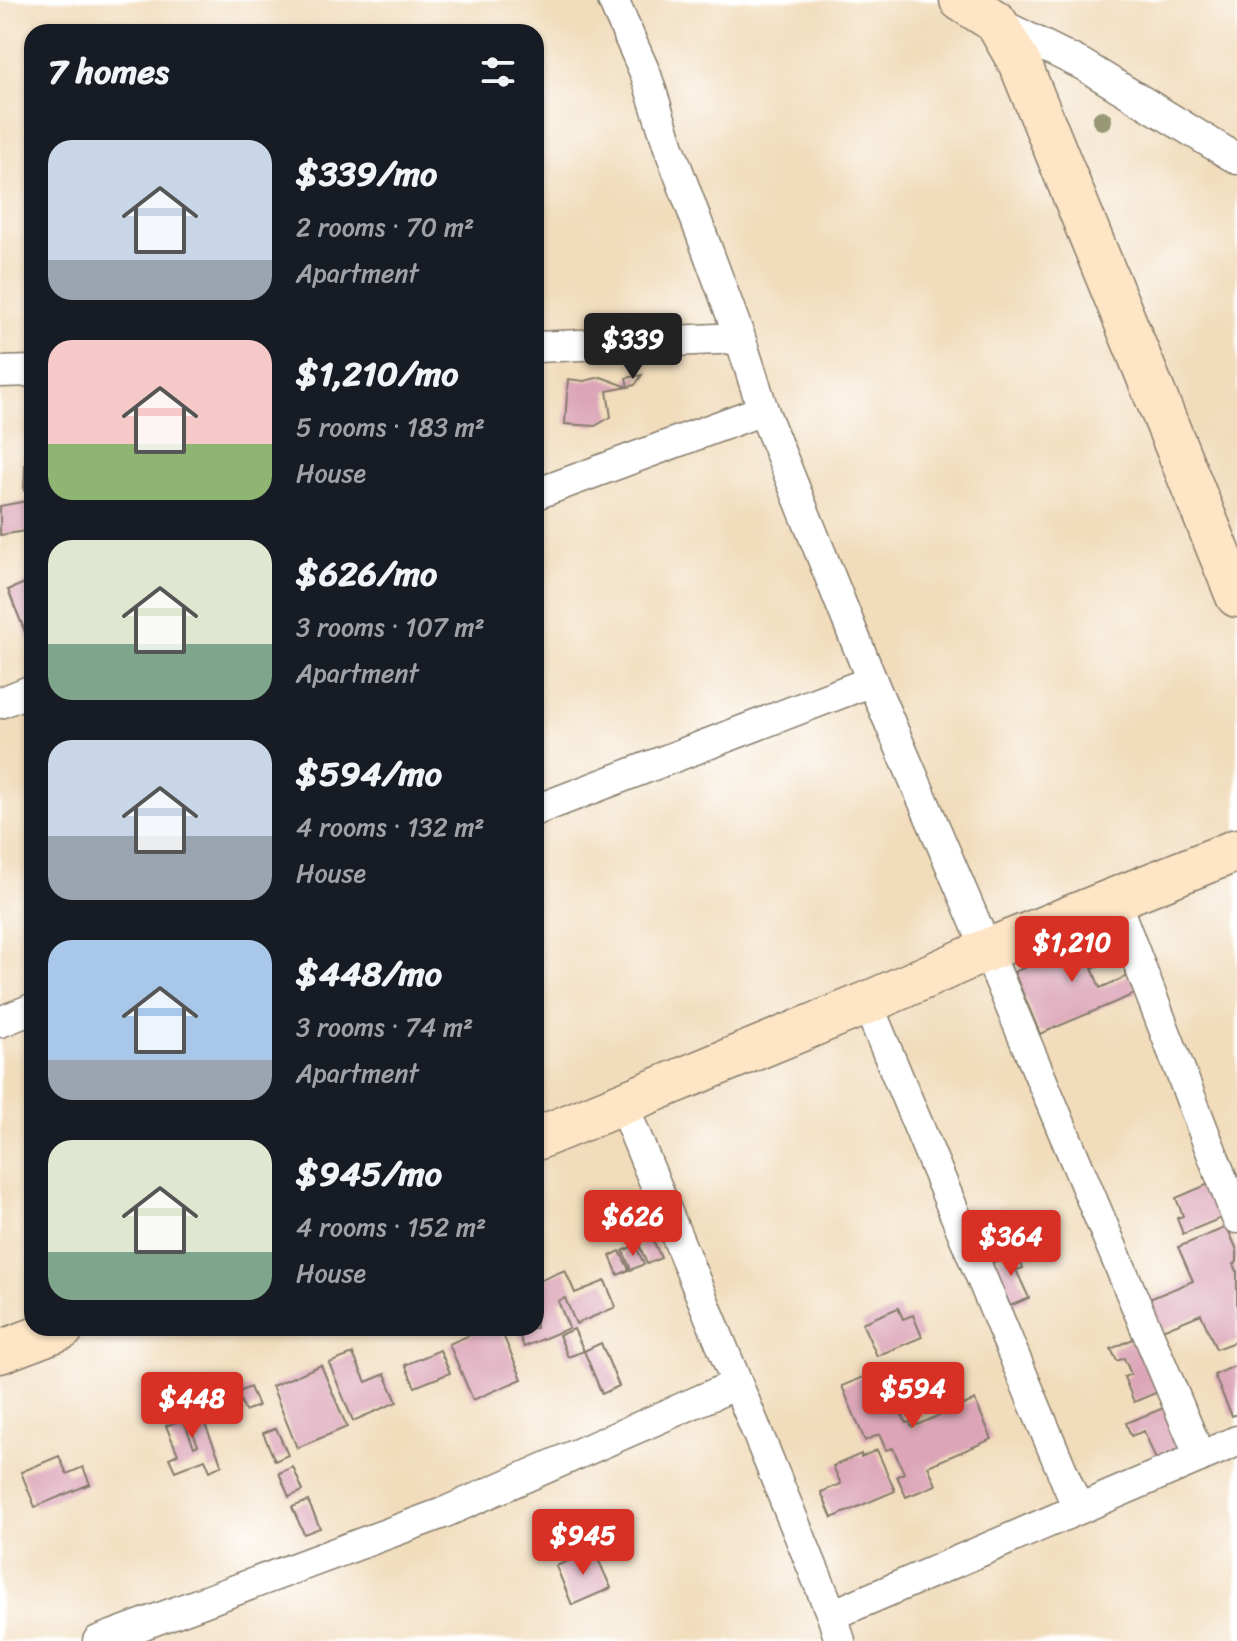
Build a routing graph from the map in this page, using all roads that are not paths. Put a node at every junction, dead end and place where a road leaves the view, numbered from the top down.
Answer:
1 (613, 0) edge
2 (961, 0) edge
3 (996, 22) junction
4 (1237, 159) edge
5 (740, 338) junction
6 (544, 347) edge
7 (24, 371) edge
8 (0, 372) edge
9 (763, 410) junction
10 (544, 491) edge
11 (1237, 596) edge
12 (872, 681) junction
13 (24, 693) edge
14 (0, 703) edge
15 (544, 807) edge
16 (1237, 850) edge
17 (1114, 899) junction
18 (987, 950) junction
19 (867, 1003) junction
20 (24, 1012) edge
21 (0, 1022) edge
22 (623, 1105) junction
23 (544, 1136) edge
24 (1237, 1218) edge
25 (42, 1336) edge
26 (0, 1352) edge
27 (737, 1384) junction
28 (1237, 1441) edge
29 (1200, 1457) junction
30 (1078, 1509) junction
31 (836, 1628) edge
32 (98, 1641) edge

1 - 5 street
2 - 3 street
3 - 4 street
3 - 11 street
5 - 6 street
5 - 9 street
7 - 8 street
9 - 10 street
9 - 12 street
12 - 15 street
12 - 18 street
13 - 14 street
16 - 17 street
17 - 18 street
17 - 24 street
18 - 19 street
18 - 29 street
19 - 22 street
19 - 30 street
20 - 21 street
22 - 23 street
22 - 27 street
25 - 26 street
27 - 31 street
27 - 32 street
28 - 29 street
29 - 30 street
30 - 31 street

